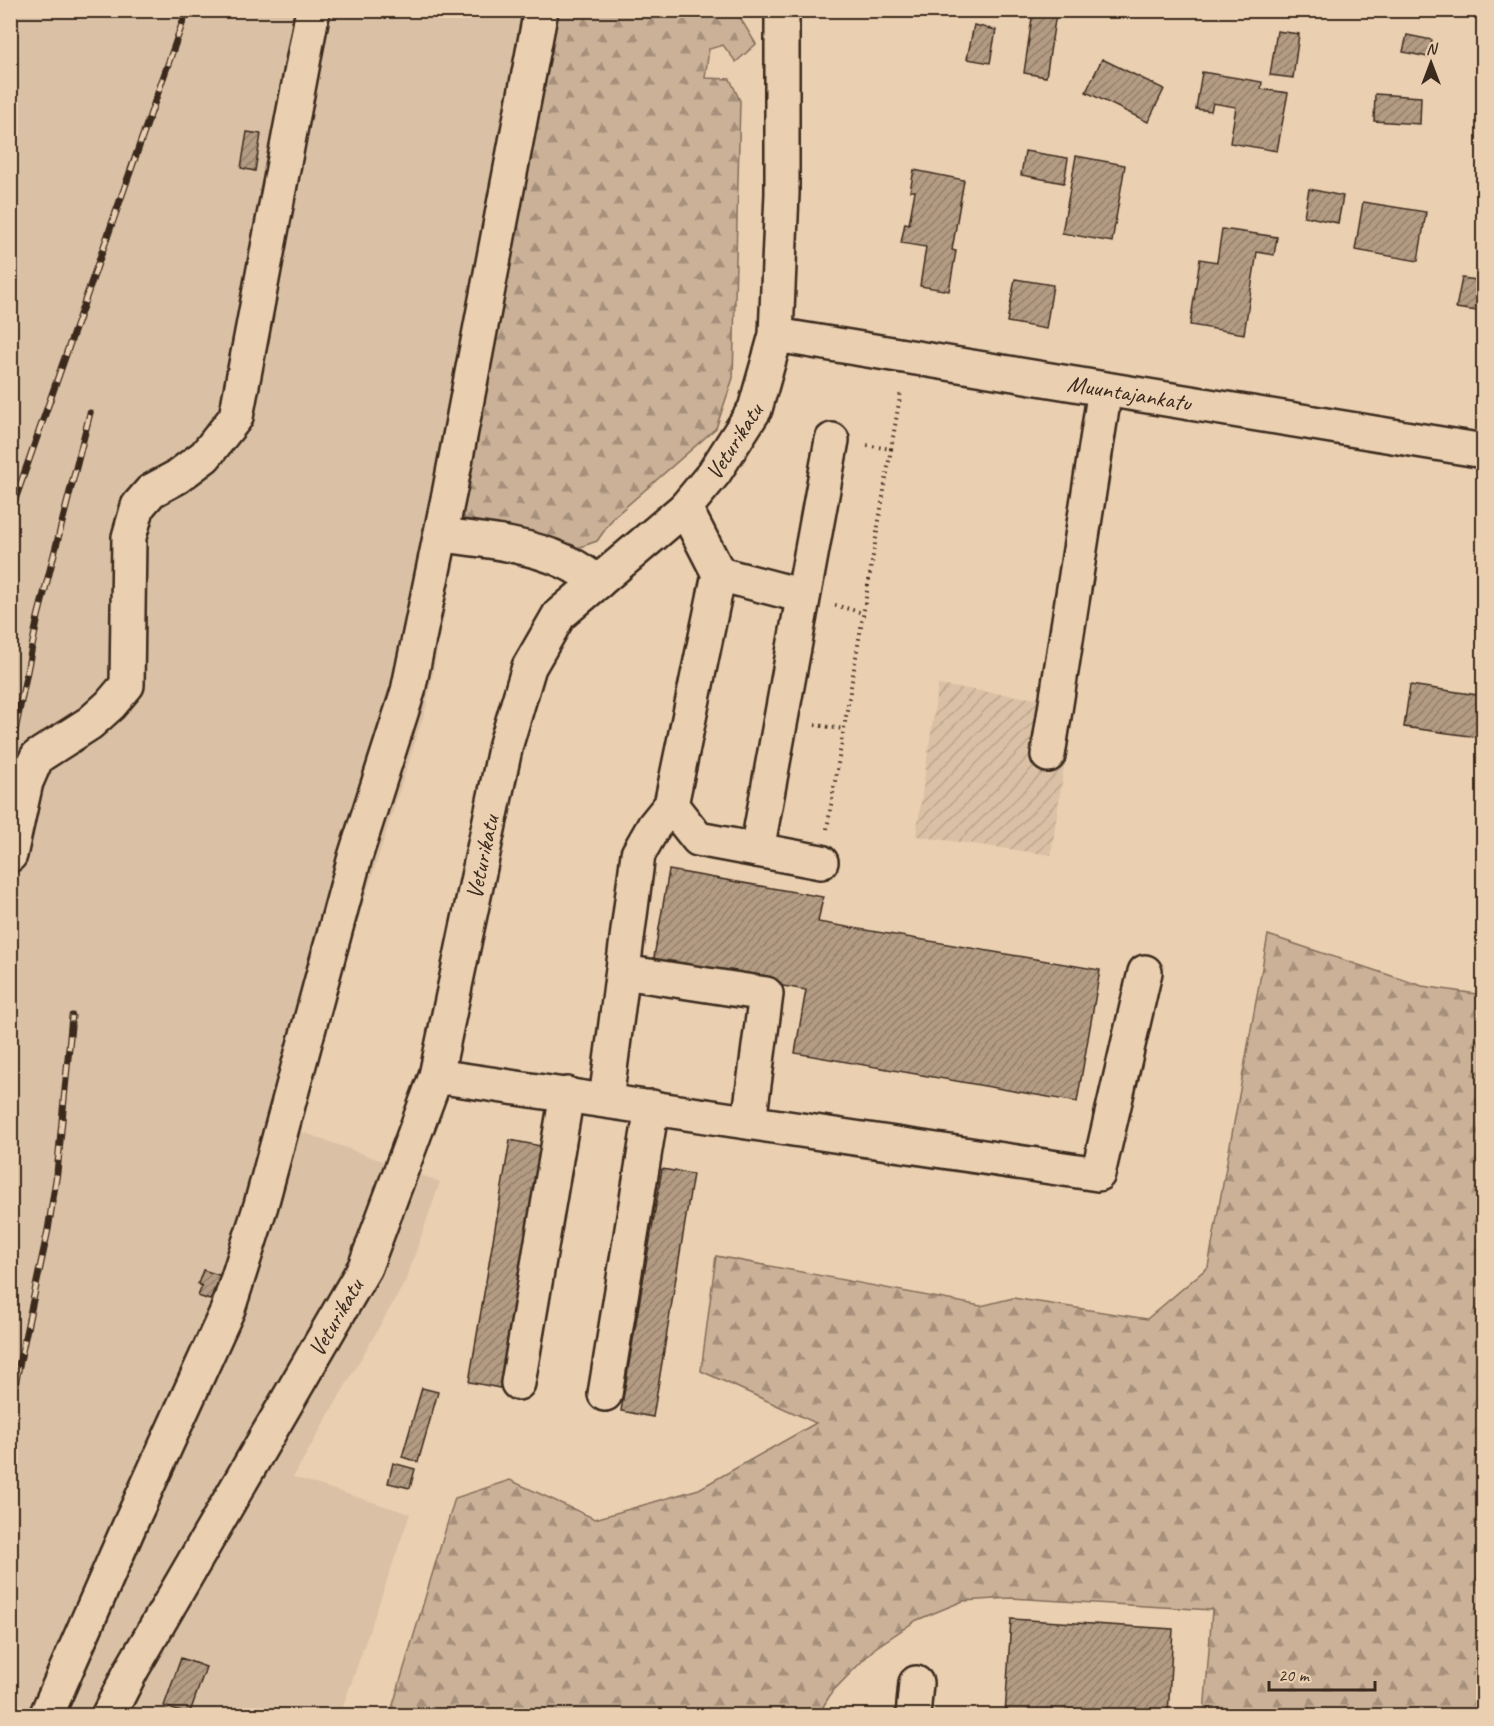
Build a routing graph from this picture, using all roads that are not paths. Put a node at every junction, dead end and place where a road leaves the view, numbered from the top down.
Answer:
1 (313, 10) edge
2 (541, 10) edge
3 (782, 10) edge
4 (776, 335) junction
5 (1105, 389) junction
6 (832, 440) road end
7 (1484, 451) edge
8 (685, 508) junction
9 (441, 535) junction
10 (719, 574) junction
11 (598, 582) junction
12 (803, 596) junction
13 (1048, 755) dead end
14 (671, 805) junction
15 (757, 850) junction
16 (10, 855) edge
17 (821, 862) road end
18 (623, 972) junction
19 (1145, 972) dead end
20 (436, 1076) junction
21 (567, 1094) junction
22 (606, 1100) junction
23 (652, 1107) junction
24 (749, 1122) junction
25 (518, 1383) dead end
26 (605, 1394) dead end
27 (916, 1683) dead end
28 (46, 1716) edge
29 (108, 1716) edge
30 (913, 1716) edge

1 - 16 street
2 - 9 street
3 - 4 street, Veturikatu
4 - 5 street, Muuntajankatu
4 - 8 street, Veturikatu
5 - 7 street, Muuntajankatu
5 - 13 street
6 - 12 street
8 - 10 street
8 - 11 street, Veturikatu
9 - 11 street
9 - 28 street
10 - 12 street
10 - 14 street
11 - 20 street, Veturikatu
12 - 15 street
14 - 15 street
14 - 18 street
15 - 17 street
18 - 22 street
18 - 24 street
19 - 24 street
20 - 21 street
20 - 29 street, Veturikatu
21 - 22 street
21 - 25 street
22 - 23 street
23 - 24 street
23 - 26 street
27 - 30 street

